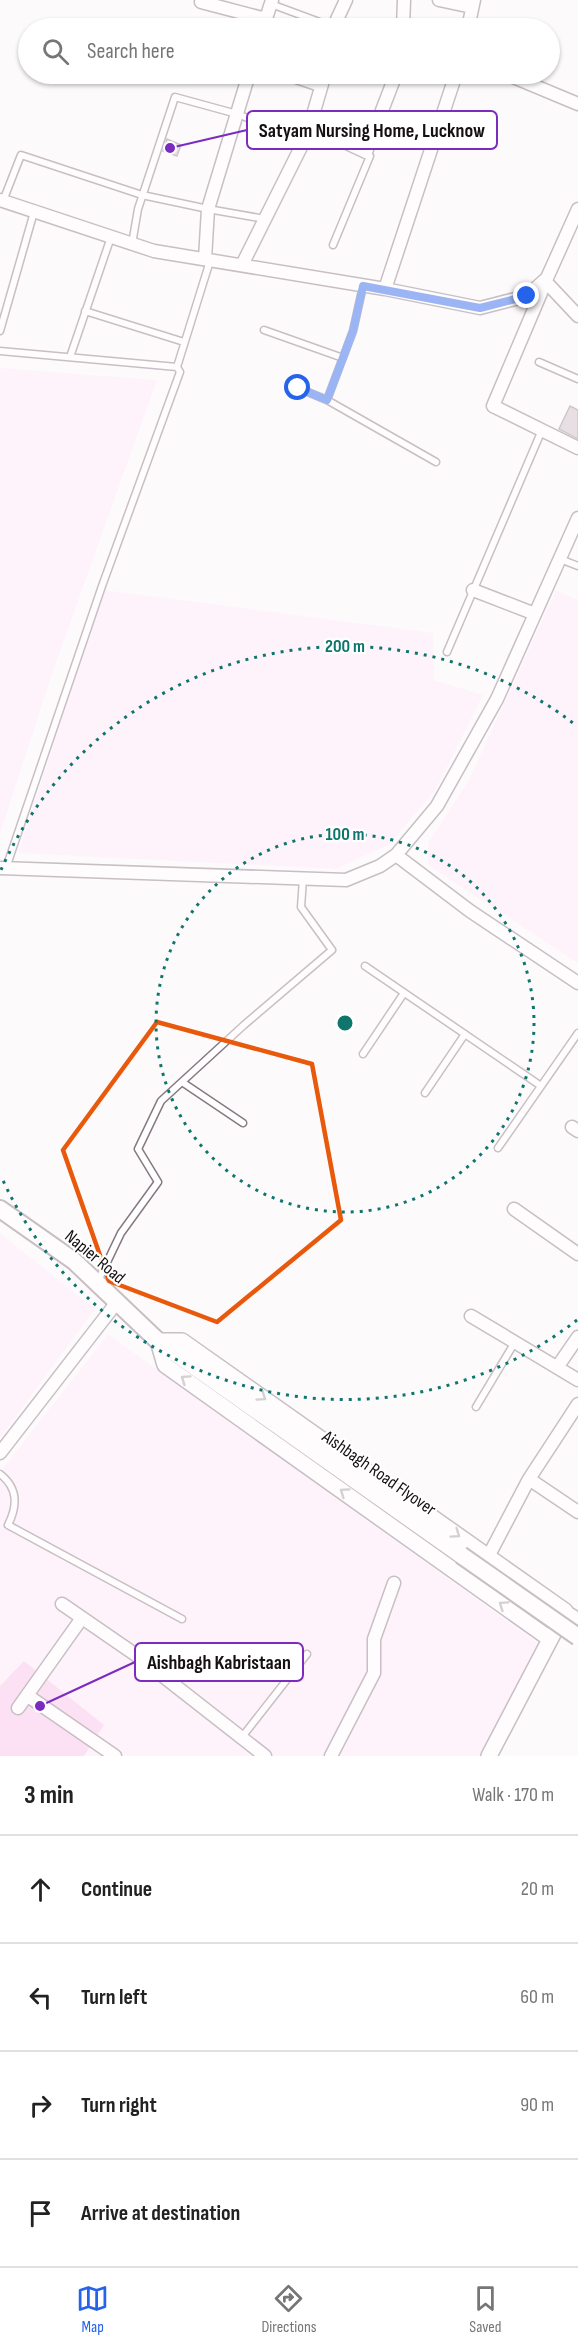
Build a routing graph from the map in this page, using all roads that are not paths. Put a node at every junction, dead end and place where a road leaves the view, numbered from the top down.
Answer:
1 (346, 0) edge
2 (439, 0) edge
3 (401, 1) edge
4 (201, 2) dead end
5 (272, 2) edge
6 (473, 4) edge
7 (248, 18) edge
8 (267, 18) edge
9 (310, 18) edge
10 (338, 18) edge
11 (402, 18) edge
12 (246, 84) edge
13 (307, 84) edge
14 (323, 84) edge
15 (392, 84) edge
16 (453, 84) edge
17 (530, 84) edge
18 (322, 89) junction
19 (578, 104) edge
20 (237, 114) junction
21 (310, 126) junction
22 (305, 139) junction
23 (366, 152) junction
24 (142, 195) junction
25 (2, 201) edge
26 (208, 209) junction
27 (578, 209) edge
28 (34, 212) junction
29 (266, 219) junction
30 (111, 237) junction
31 (132, 243) junction
32 (333, 245) dead end
33 (208, 260) junction
34 (242, 266) junction
35 (546, 280) junction
36 (363, 286) junction
37 (385, 289) junction
38 (85, 311) junction
39 (578, 316) edge
40 (264, 330) dead end
41 (0, 331) edge
42 (184, 342) junction
43 (0, 351) edge
44 (70, 357) junction
45 (343, 358) junction
46 (539, 362) dead end
47 (177, 367) junction
48 (578, 379) edge
49 (298, 388) dead end
50 (327, 400) junction
51 (543, 429) junction
52 (578, 448) edge
53 (436, 462) dead end
54 (578, 518) edge
55 (560, 558) junction
56 (578, 566) edge
57 (473, 590) junction
58 (536, 614) junction
59 (447, 651) dead end
60 (396, 855) junction
61 (3, 868) edge
62 (303, 879) junction
63 (365, 966) dead end
64 (578, 983) edge
65 (404, 993) junction
66 (578, 1033) edge
67 (465, 1034) junction
68 (363, 1054) dead end
69 (182, 1082) junction
70 (541, 1086) junction
71 (425, 1093) dead end
72 (243, 1124) dead end
73 (498, 1148) dead end
74 (0, 1209) edge
75 (514, 1209) dead end
76 (578, 1254) edge
77 (97, 1283) junction
78 (117, 1302) junction
79 (471, 1316) dead end
80 (578, 1337) edge
81 (158, 1341) junction
82 (515, 1341) junction
83 (558, 1366) junction
84 (578, 1380) edge
85 (578, 1404) edge
86 (476, 1407) dead end
87 (0, 1453) edge
88 (0, 1474) edge
89 (529, 1479) junction
90 (578, 1512) edge
91 (488, 1557) junction
92 (394, 1583) dead end
93 (62, 1604) dead end
94 (572, 1615) edge
95 (82, 1618) junction
96 (182, 1619) dead end
97 (578, 1637) edge
98 (550, 1639) junction
99 (307, 1654) dead end
100 (28, 1696) junction
101 (18, 1708) dead end
102 (242, 1737) junction
103 (115, 1756) edge
104 (265, 1756) edge
105 (331, 1756) edge
106 (489, 1756) edge

1 - 10 street
2 - 6 street
3 - 11 street
4 - 7 street
5 - 8 street
5 - 9 lane
12 - 20 street
13 - 18 lane
14 - 18 street
15 - 23 street
16 - 37 street
17 - 19 street
18 - 21 street
20 - 22 lane
20 - 24 lane
20 - 26 street
21 - 22 street
21 - 23 street
22 - 29 street
23 - 32 lane
24 - 25 lane
24 - 26 lane
24 - 31 lane
25 - 28 street
26 - 29 lane
26 - 33 street
27 - 35 street
28 - 30 street
28 - 41 lane
29 - 34 street
30 - 31 street
30 - 38 lane
31 - 33 street
33 - 34 street
33 - 42 lane
34 - 36 street
35 - 37 street
35 - 39 street
35 - 51 street
36 - 37 street
36 - 45 lane
38 - 42 lane
38 - 44 lane
40 - 45 lane
42 - 47 lane
43 - 44 lane
44 - 47 lane
45 - 50 lane
46 - 48 lane
47 - 61 lane
49 - 50 lane
50 - 53 lane
51 - 52 street
51 - 57 lane
54 - 55 street
55 - 56 lane
55 - 58 street
57 - 58 street
57 - 59 lane
58 - 60 street
60 - 62 street
60 - 64 street
61 - 62 street
62 - 69 lane
63 - 65 lane
65 - 67 lane
65 - 68 lane
66 - 70 lane
67 - 70 lane
67 - 71 lane
69 - 72 lane
69 - 77 lane
70 - 73 lane
74 - 77 main road, Napier Road
75 - 76 street
77 - 78 main road, Napier Road
78 - 81 main road, Napier Road
78 - 87 street
79 - 82 street
80 - 83 street
81 -> 91 street
81 - 97 main road, Aishbagh Road Flyover, bridge
98 -> 81 street
82 - 83 street
82 - 86 lane
83 - 84 street
85 - 89 street
88 - 96 lane
89 - 90 street
89 - 91 street
91 - 94 street
92 - 105 street
93 - 95 street
94 - 98 street
95 - 100 street
95 - 102 street
98 - 106 street
99 - 102 lane
100 - 101 street
100 - 103 street
102 - 104 street

